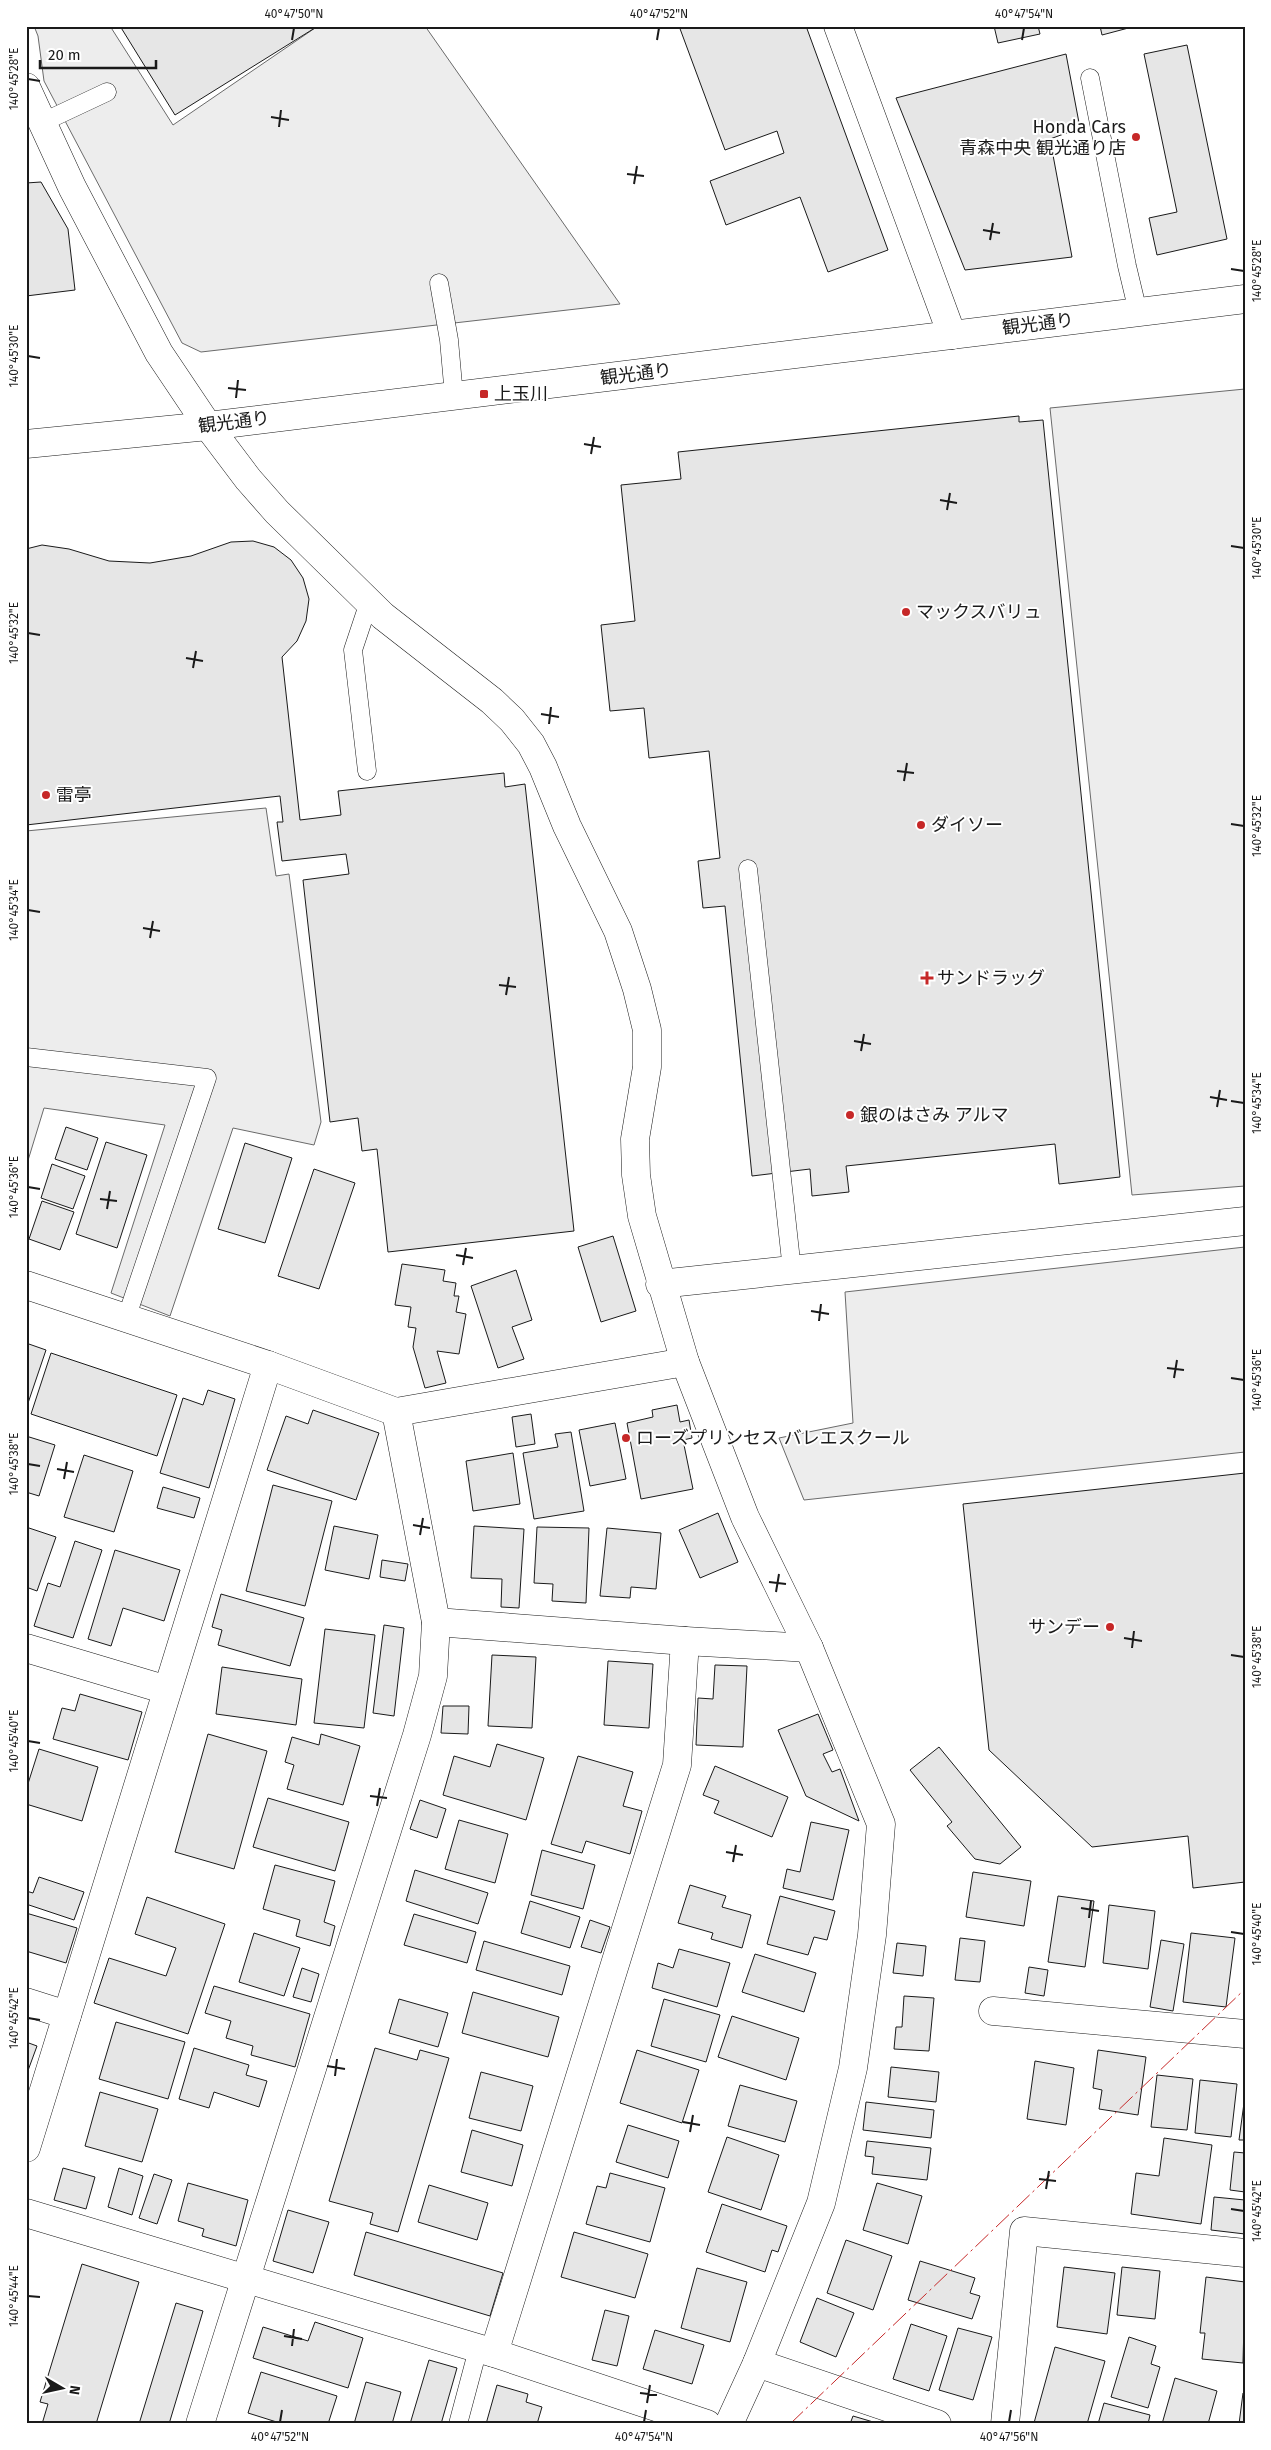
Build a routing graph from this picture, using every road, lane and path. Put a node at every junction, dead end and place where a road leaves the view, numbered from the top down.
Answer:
1 (838, 26) edge
2 (1090, 78) dead end
3 (26, 88) edge
4 (107, 92) dead end
5 (41, 123) junction
6 (440, 283) dead end
7 (1245, 298) edge
8 (1138, 312) junction
9 (952, 335) junction
10 (454, 396) junction
11 (208, 426) junction
12 (26, 444) edge
13 (369, 602) junction
14 (367, 771) dead end
15 (748, 869) dead end
16 (26, 1056) edge
17 (1245, 1220) edge
18 (792, 1270) junction
19 (660, 1284) junction
20 (26, 1285) edge
21 (126, 1318) junction
22 (685, 1362) junction
23 (268, 1365) junction
24 (396, 1412) junction
25 (436, 1622) junction
26 (685, 1641) junction
27 (809, 1648) junction
28 (28, 1654) edge
29 (168, 1690) junction
30 (26, 2002) edge
31 (993, 2011) dead end
32 (67, 2015) junction
33 (1245, 2034) edge
34 (26, 2148) edge
35 (26, 2213) edge
36 (1245, 2254) edge
37 (245, 2278) junction
38 (486, 2351) junction
39 (756, 2363) junction
40 (200, 2424) edge
41 (458, 2424) edge
42 (707, 2424) edge
43 (729, 2424) edge
44 (937, 2424) edge
45 (1005, 2424) edge

1 - 9 main road
2 - 8 lane
3 - 5 main road
4 - 5 lane
5 - 11 main road
6 - 10 lane
7 - 8 main road, 観光通り
8 - 9 main road, 観光通り
9 - 10 main road, 観光通り
10 - 11 main road, 観光通り
11 - 12 main road, 観光通り
11 - 13 main road
13 - 14 lane
13 - 19 main road
15 - 18 lane
16 - 21 lane
17 - 18 main road
18 - 19 main road
19 - 22 main road
20 - 21 main road
21 - 23 main road
22 - 24 main road
22 - 27 main road
23 - 24 main road
23 - 29 main road
24 - 25 main road
25 - 26 main road
25 - 37 main road
26 - 27 main road
26 - 38 main road
27 - 39 main road
28 - 29 main road
29 - 32 main road
30 - 32 main road
31 - 33 main road
32 - 34 main road
35 - 37 main road
36 - 45 main road
37 - 38 main road
37 - 40 main road
38 - 41 lane
38 - 42 main road
39 - 43 main road
39 - 44 main road

